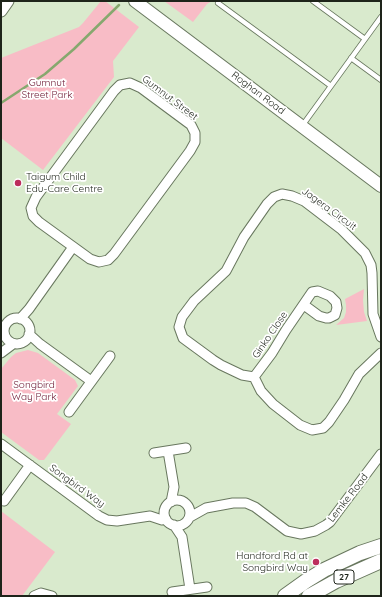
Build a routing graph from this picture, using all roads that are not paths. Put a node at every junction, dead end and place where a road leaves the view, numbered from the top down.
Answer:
1 (8, 1) edge
2 (135, 1) edge
3 (313, 1) edge
4 (218, 3) dead end
5 (1, 11) edge
6 (381, 17) edge
7 (365, 39) junction
8 (351, 58) junction
9 (381, 80) edge
10 (331, 86) junction
11 (302, 126) junction
12 (381, 186) edge
13 (73, 247) junction
14 (304, 305) dead end
15 (1, 316) edge
16 (19, 320) junction
17 (2, 327) edge
18 (27, 337) junction
19 (381, 337) edge
20 (9, 341) junction
21 (1, 352) edge
22 (381, 353) edge
23 (110, 356) dead end
24 (254, 377) junction
25 (91, 381) junction
26 (69, 412) dead end
27 (1, 444) edge
28 (186, 448) dead end
29 (168, 451) junction
30 (154, 453) dead end
31 (381, 454) edge
32 (30, 465) junction
33 (174, 487) junction
34 (4, 501) dead end
35 (185, 503) junction
36 (168, 505) junction
37 (206, 508) junction
38 (150, 516) junction
39 (190, 517) junction
40 (166, 519) junction
41 (184, 524) junction
42 (174, 525) junction
43 (182, 537) junction
44 (381, 546) edge
45 (381, 561) edge
46 (207, 587) dead end
47 (190, 589) junction
48 (172, 592) dead end
49 (34, 596) edge
50 (52, 596) edge
51 (285, 596) edge
52 (309, 596) edge

1 - 5 street
2 - 11 main road, Roghan Road
3 - 7 lane
4 - 10 lane
6 - 7 lane
7 - 8 lane
8 - 9 lane
8 - 10 lane
10 - 11 lane
11 - 12 main road, Roghan Road
13 - 13 street, Gumnut Street
13 - 16 street
14 - 24 street, Ginko Close
15 - 16 street
16 - 17 street
16 - 18 street
17 - 20 street
18 - 20 street
18 - 25 street
19 - 24 street, Jagera Circuit
20 - 21 street
22 - 24 street
23 - 25 street
25 - 26 street
27 - 32 street, Songbird Way
28 - 29 street
29 - 30 street
29 - 33 street
31 - 37 street, Lemke Road
32 - 34 street
32 - 38 street, Songbird Way
33 - 35 street
33 - 36 street
35 - 36 street
35 - 37 street
35 - 39 street
36 - 38 street, Songbird Way
36 - 40 street
37 - 39 street
38 - 40 street, Songbird Way
39 - 41 street
40 - 42 street
41 - 42 street
41 - 43 street
42 - 43 street
43 - 47 street
44 - 51 main road, 27
45 - 52 main road, 27
46 - 47 street
47 - 48 street
49 - 50 street

